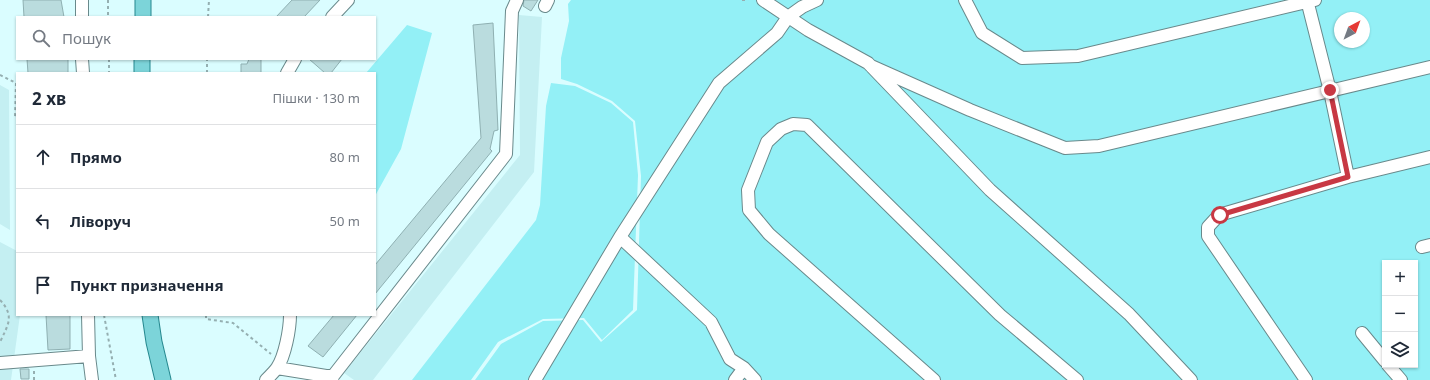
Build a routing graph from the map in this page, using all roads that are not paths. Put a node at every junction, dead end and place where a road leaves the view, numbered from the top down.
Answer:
1 (82, 0) edge
2 (142, 0) edge
3 (348, 0) edge
4 (517, 0) edge
5 (817, 0) edge
6 (965, 0) edge
7 (1310, 1) edge
8 (767, 3) edge
9 (82, 16) edge
10 (142, 16) edge
11 (333, 16) edge
12 (786, 16) junction
13 (82, 60) edge
14 (142, 60) edge
15 (294, 60) edge
16 (871, 66) junction
17 (1430, 67) edge
18 (83, 72) edge
19 (142, 72) edge
20 (288, 72) edge
21 (1330, 90) junction
22 (1430, 157) edge
23 (1348, 177) junction
24 (620, 237) junction
25 (88, 316) edge
26 (150, 316) edge
27 (290, 316) edge
28 (1362, 333) dead end
29 (89, 356) junction
30 (1382, 357) edge
31 (0, 363) edge
32 (279, 364) junction
33 (744, 368) junction
34 (1391, 368) edge
35 (332, 378) edge
36 (92, 380) edge
37 (163, 380) edge
38 (266, 380) edge
39 (535, 380) edge
40 (735, 380) edge
41 (755, 380) edge
42 (934, 380) edge
43 (1077, 380) edge
44 (1191, 380) edge
45 (1306, 380) edge
46 (1401, 380) edge

1 - 9 street
2 - 10 main road
3 - 11 street
4 - 35 street
5 - 12 street
6 - 7 street
7 - 21 street
8 - 12 street
12 - 16 street
12 - 24 street
13 - 18 street
14 - 19 main road
15 - 20 street
16 - 21 street
16 - 44 street
17 - 21 street
21 - 23 street
22 - 23 street
23 - 45 street
24 - 33 street
24 - 39 street
25 - 29 street
26 - 37 main road
27 - 32 street
28 - 30 street
29 - 31 street
29 - 36 street
32 - 35 street
32 - 38 street
33 - 40 street
33 - 41 street
34 - 46 street
42 - 43 street

